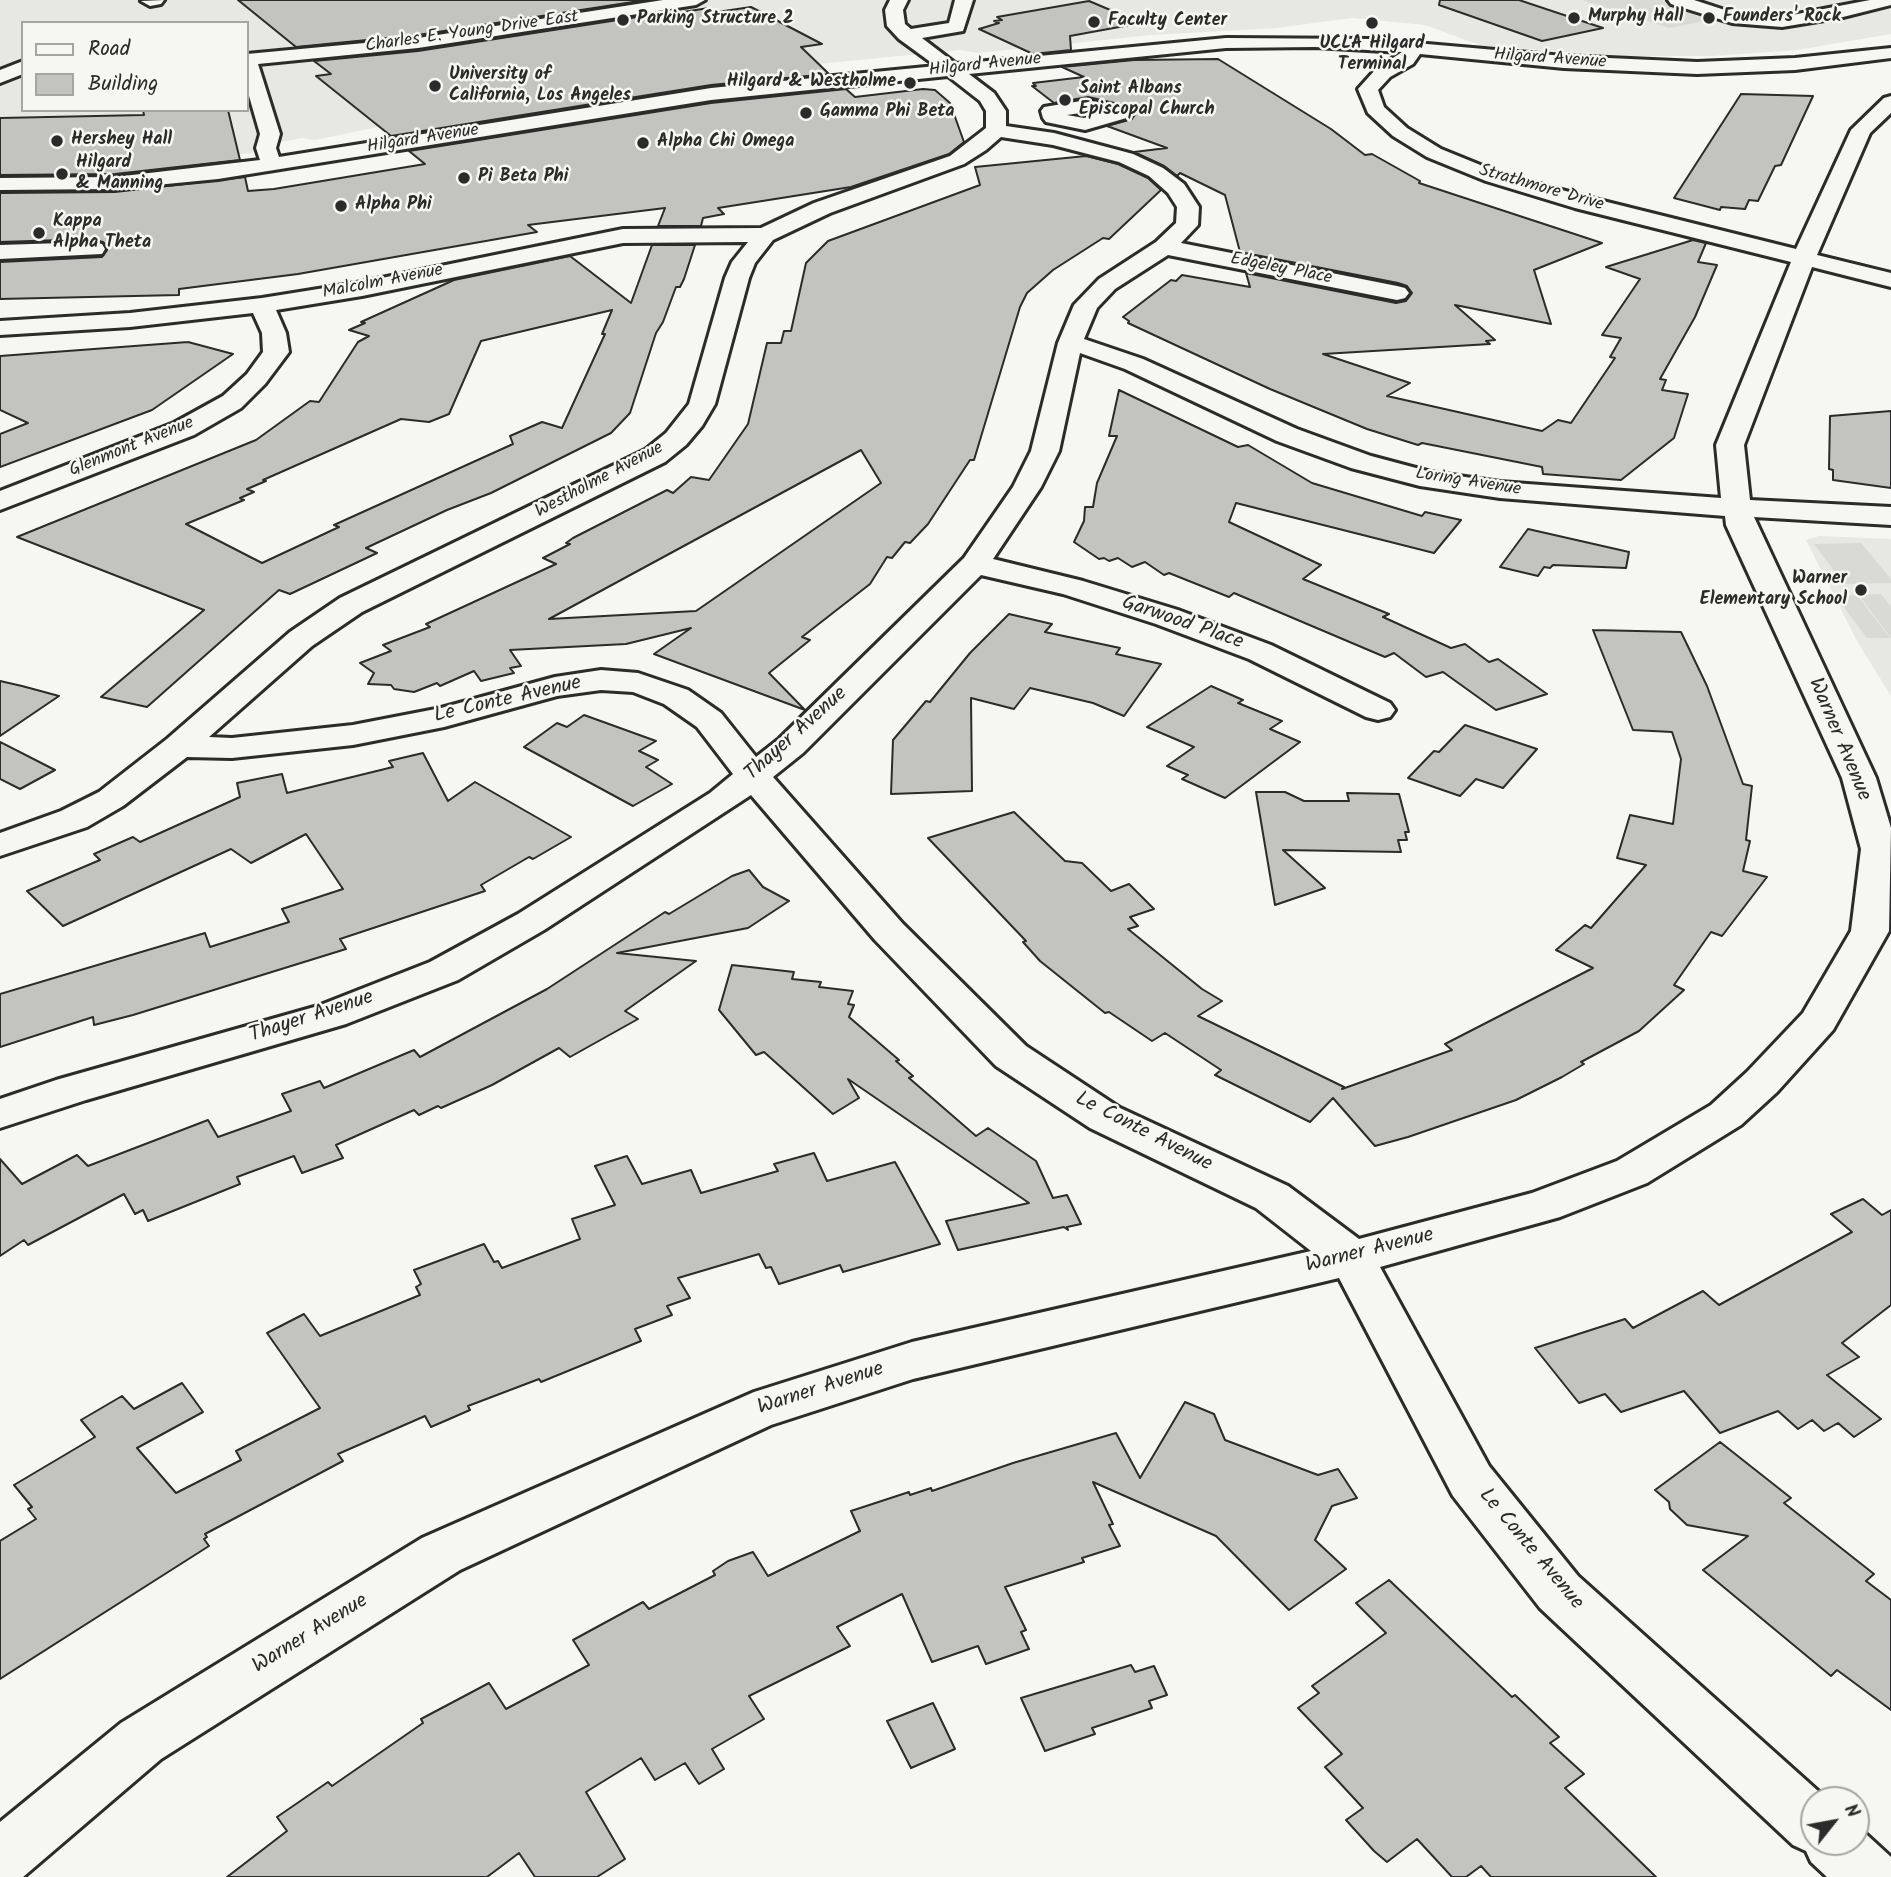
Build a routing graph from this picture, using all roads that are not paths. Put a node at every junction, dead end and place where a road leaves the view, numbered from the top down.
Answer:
1 (696, 0) edge
2 (899, 0) edge
3 (964, 0) edge
4 (1677, 0) edge
5 (1701, 0) edge
6 (1890, 0) edge
7 (529, 6) dead end
8 (1764, 21) junction
9 (556, 23) junction
10 (905, 35) junction
11 (1258, 41) junction
12 (1415, 49) junction
13 (1465, 54) junction
14 (1886, 57) edge
15 (248, 59) edge
16 (18, 61) edge
17 (248, 62) edge
18 (954, 69) junction
19 (0, 77) edge
20 (1891, 102) edge
21 (1001, 118) junction
22 (270, 134) junction
23 (316, 158) junction
24 (272, 166) junction
25 (0, 184) edge
26 (765, 235) junction
27 (1164, 247) junction
28 (94, 249) dead end
29 (0, 252) edge
30 (1804, 258) junction
31 (1891, 280) edge
32 (1397, 293) dead end
33 (262, 305) junction
34 (0, 328) edge
35 (1070, 343) junction
36 (0, 500) edge
37 (1736, 508) junction
38 (1891, 516) edge
39 (975, 564) junction
40 (1378, 710) dead end
41 (179, 746) junction
42 (753, 776) junction
43 (0, 845) edge
44 (1885, 850) edge
45 (0, 1114) edge
46 (1352, 1258) junction
47 (1800, 1813) edge
48 (1847, 1856) edge
49 (0, 1858) edge
50 (1870, 1877) edge

1 - 9 street, Charles E. Young Drive East
2 - 10 street
3 - 10 street
4 - 8 street
5 - 8 street
6 - 8 street
7 - 9 street
9 - 15 street, Charles E. Young Drive East
10 - 18 street
11 - 12 street, Hilgard Avenue
11 - 13 street
11 - 18 street, Hilgard Avenue
12 - 13 street, Hilgard Avenue
12 - 30 street, Strathmore Drive
13 - 14 street, Hilgard Avenue
16 - 19 street
17 - 22 street
18 - 21 street
18 - 23 street, Hilgard Avenue
20 - 30 street, Warner Avenue
21 - 26 street, Westholme Avenue
21 - 27 street, Thayer Avenue
22 - 23 street
22 - 24 street
23 - 24 street, Hilgard Avenue
24 - 25 street, Hilgard Avenue
26 - 33 street, Malcolm Avenue
26 - 41 street, Westholme Avenue
27 - 32 street, Edgeley Place
27 - 35 street, Thayer Avenue
28 - 29 street
30 - 31 street
30 - 37 street, Warner Avenue
33 - 34 street, Malcolm Avenue
33 - 36 street, Glenmont Avenue
35 - 37 street, Loring Avenue
35 - 39 street, Thayer Avenue
37 - 38 street, Loring Avenue
37 - 44 street, Warner Avenue
39 - 40 street, Garwood Place
39 - 42 street, Thayer Avenue
41 - 42 street, Le Conte Avenue
41 - 43 street, Westholme Avenue
42 - 45 street, Thayer Avenue
42 - 46 street, Le Conte Avenue
44 - 46 street, Warner Avenue
46 - 47 street, Le Conte Avenue
46 - 49 street, Warner Avenue
48 - 50 street

